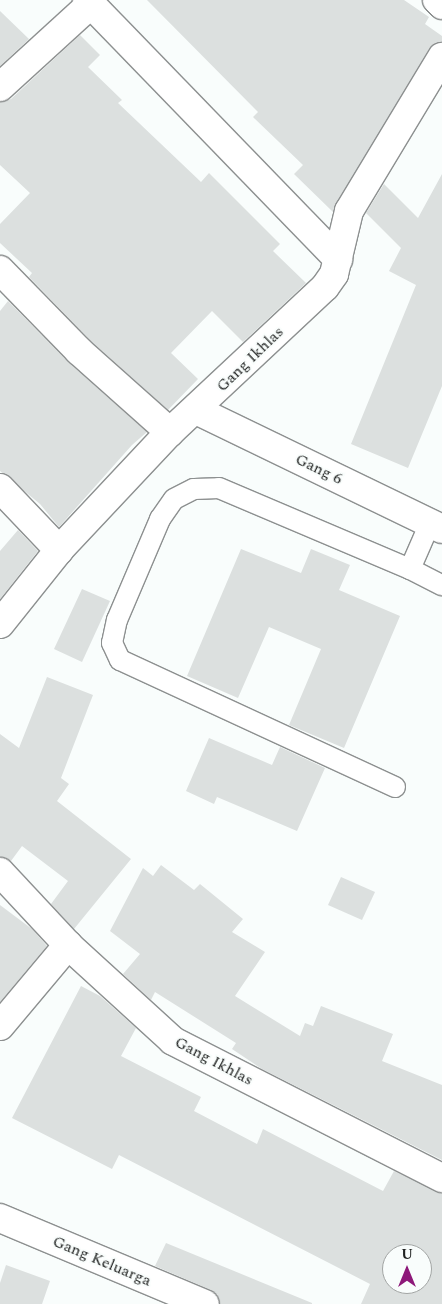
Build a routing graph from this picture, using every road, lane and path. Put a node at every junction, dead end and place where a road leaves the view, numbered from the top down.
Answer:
1 (437, 0) edge
2 (89, 2) edge
3 (442, 5) edge
4 (442, 57) edge
5 (0, 87) edge
6 (338, 259) junction
7 (0, 270) edge
8 (196, 410) junction
9 (170, 432) junction
10 (0, 488) edge
11 (436, 526) edge
12 (59, 550) junction
13 (410, 569) junction
14 (442, 585) edge
15 (0, 624) edge
16 (395, 787) dead end
17 (0, 872) edge
18 (68, 945) junction
19 (0, 1026) edge
20 (442, 1178) edge
21 (0, 1218) edge
22 (205, 1304) edge

1 - 3 street
2 - 5 street
2 - 6 street
4 - 6 street, Gang Ikhlas
6 - 8 street, Gang Ikhlas
7 - 9 street
8 - 9 street, Gang Ikhlas
8 - 11 street, Gang 6
9 - 12 street, Gang Ikhlas
10 - 12 street
11 - 13 lane
12 - 15 street, Gang Ikhlas
13 - 14 lane
13 - 16 lane
17 - 18 street, Gang Ikhlas
18 - 19 street
18 - 20 street, Gang Ikhlas
21 - 22 street, Gang Keluarga

